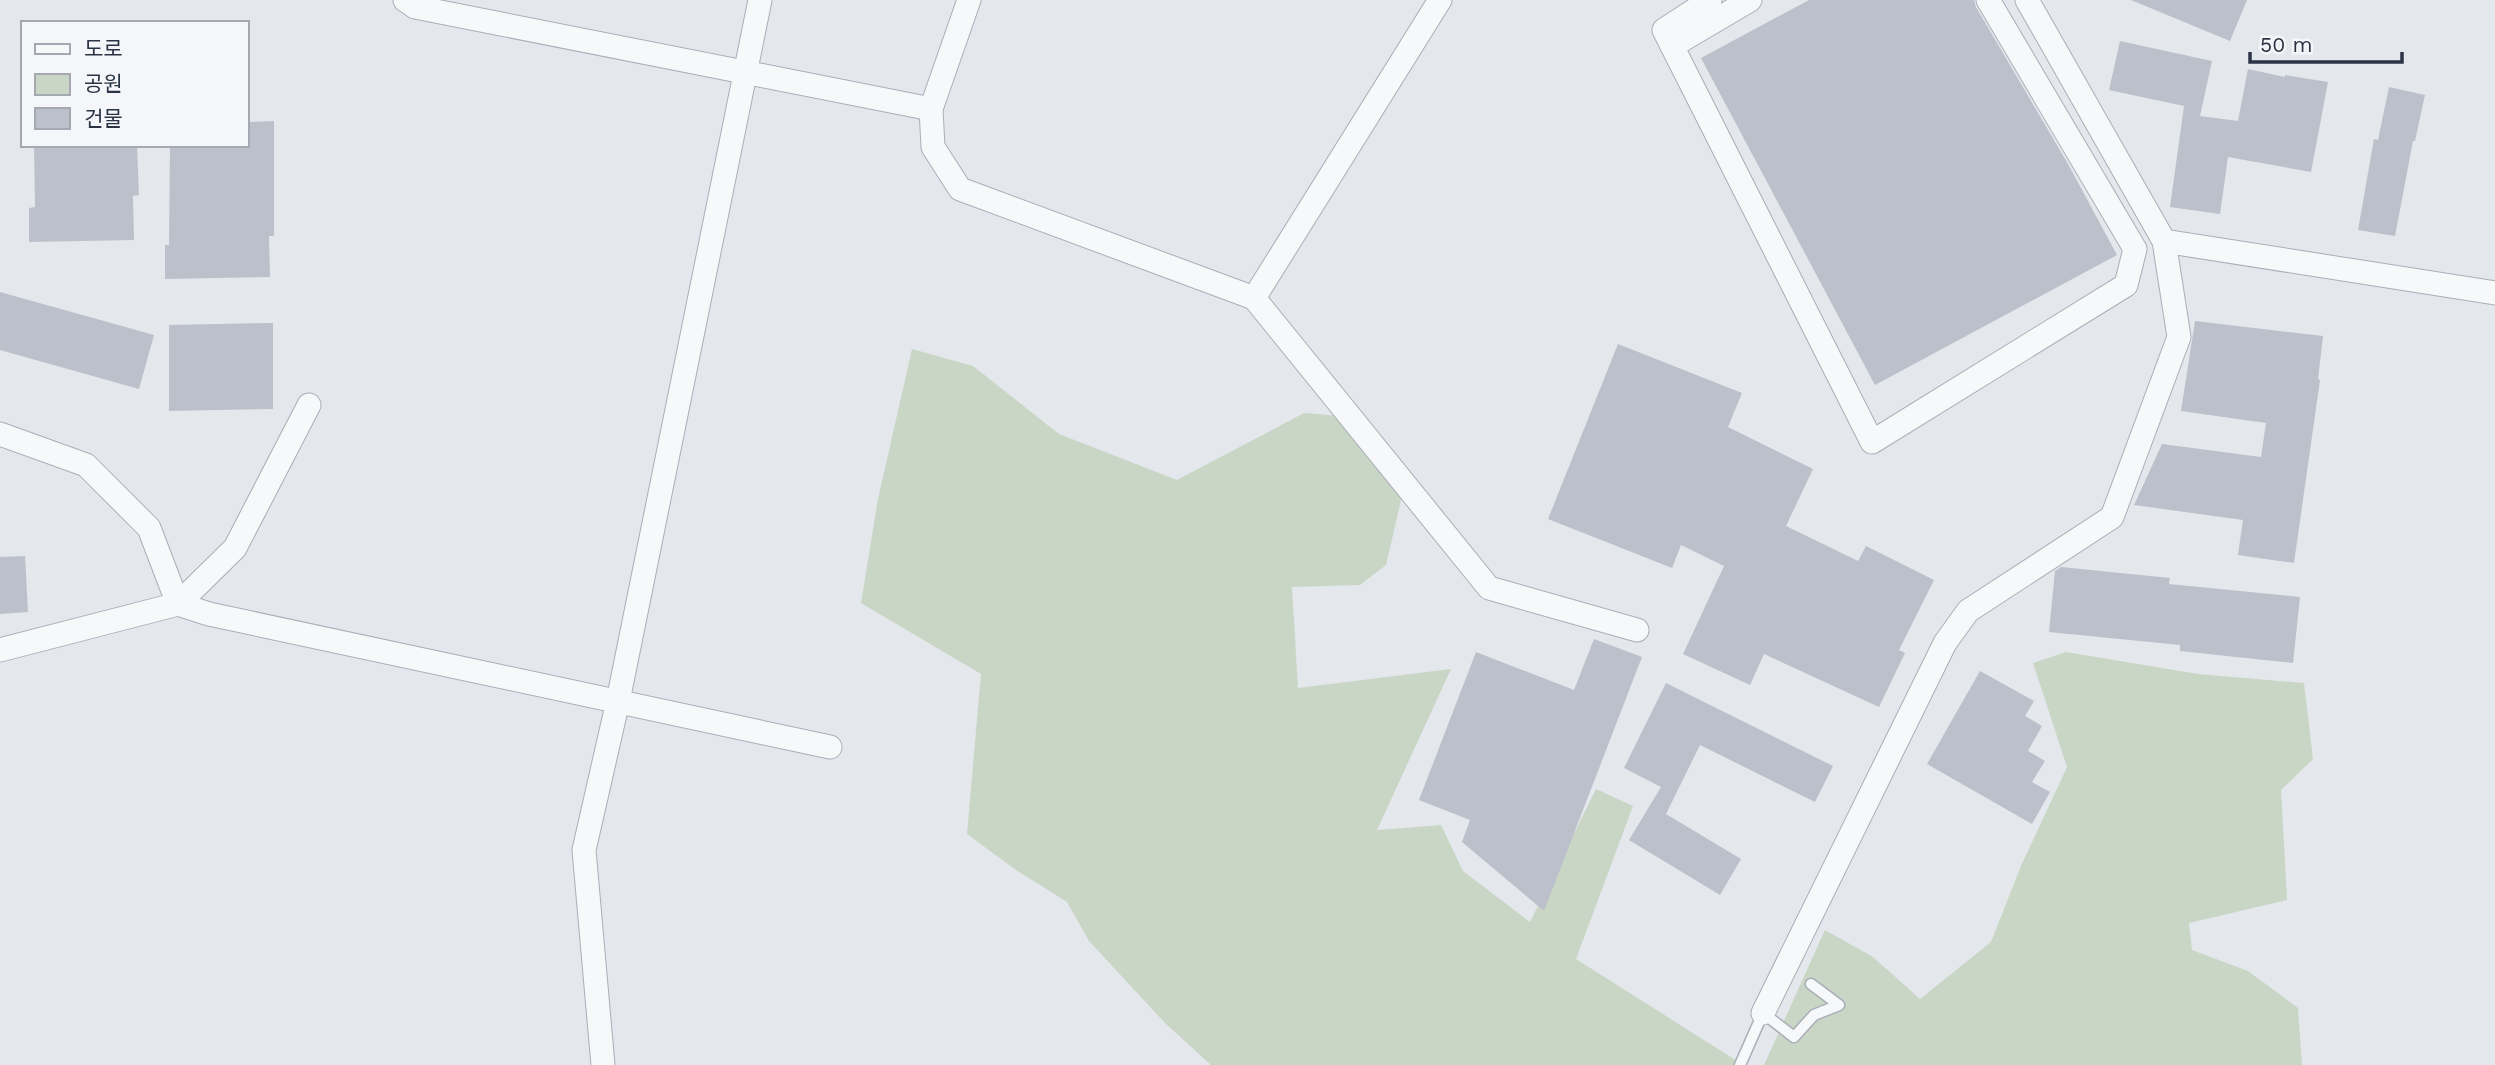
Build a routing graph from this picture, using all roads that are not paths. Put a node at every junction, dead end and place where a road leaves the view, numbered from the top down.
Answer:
1 (405, 0) edge
2 (760, 0) edge
3 (970, 0) edge
4 (1440, 0) edge
5 (1710, 0) edge
6 (1750, 0) edge
7 (1988, 0) edge
8 (2027, 0) edge
9 (1672, 46) junction
10 (746, 72) junction
11 (931, 109) junction
12 (2164, 242) junction
13 (2495, 293) edge
14 (1254, 298) junction
15 (309, 405) dead end
16 (0, 434) edge
17 (178, 604) junction
18 (1637, 630) dead end
19 (0, 650) edge
20 (618, 701) junction
21 (831, 747) dead end
22 (1811, 984) dead end
23 (1763, 1013) junction
24 (603, 1065) edge
25 (1740, 1065) edge

1 - 10 street
2 - 10 street
3 - 11 street
4 - 14 street
5 - 9 street
6 - 9 street
7 - 9 street
8 - 12 street
10 - 11 street
10 - 20 street
11 - 14 street
12 - 13 street
12 - 23 street
14 - 18 street
15 - 17 street
16 - 17 street
17 - 19 street
17 - 20 street
20 - 21 street
20 - 24 street
22 - 23 lane
23 - 25 lane

